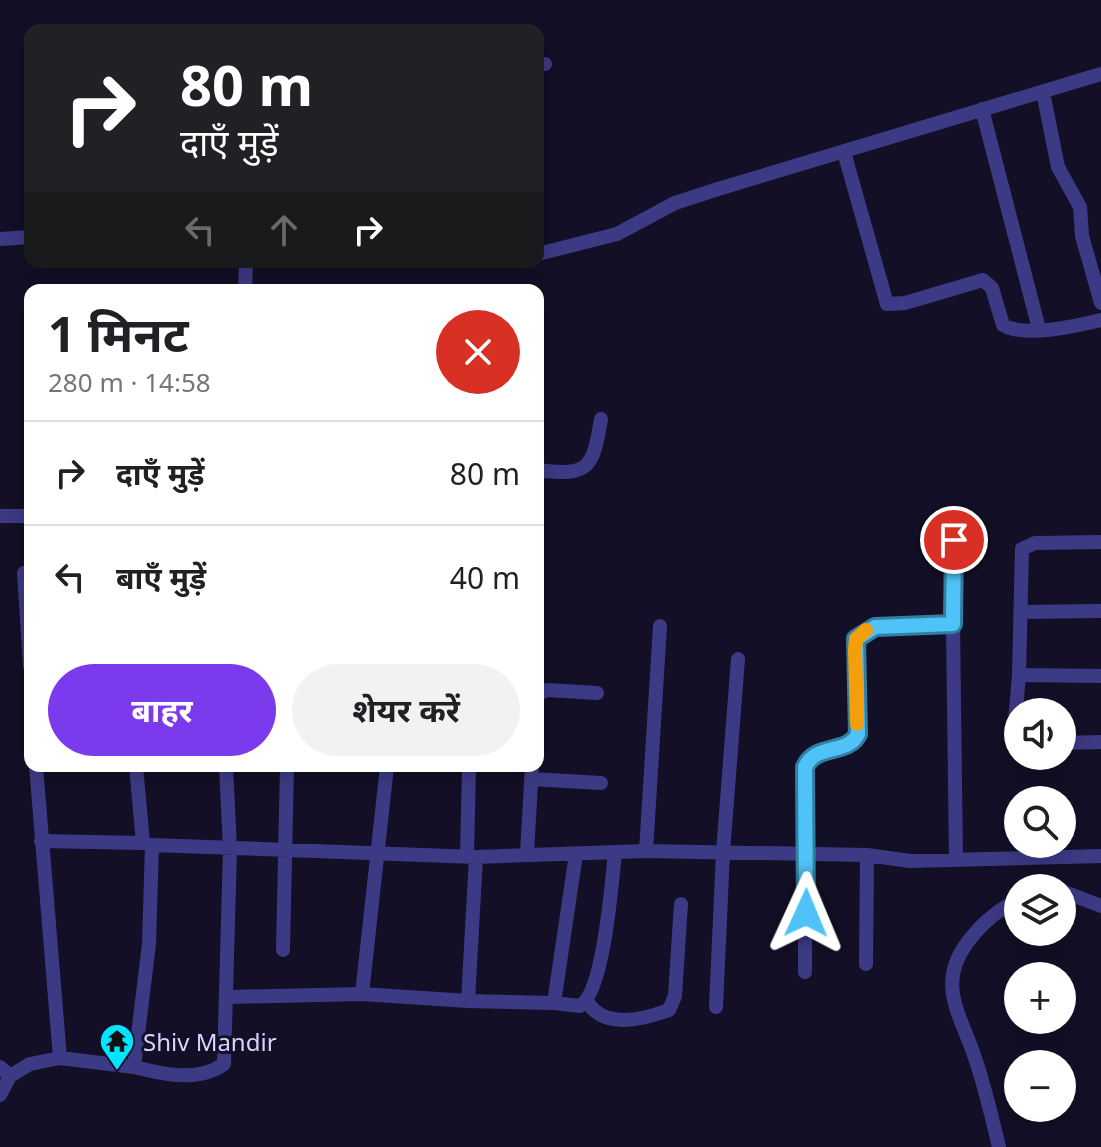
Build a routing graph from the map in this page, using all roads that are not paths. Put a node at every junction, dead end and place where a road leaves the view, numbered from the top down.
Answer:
1 (1101, 74) edge
2 (1043, 92) junction
3 (982, 109) junction
4 (844, 152) junction
5 (24, 237) edge
6 (0, 239) edge
7 (544, 252) edge
8 (1101, 303) edge
9 (1101, 320) edge
10 (1039, 329) junction
11 (601, 419) dead end
12 (544, 470) edge
13 (0, 516) edge
14 (24, 516) edge
15 (954, 540) dead end
16 (1101, 542) edge
17 (1101, 611) edge
18 (1021, 612) junction
19 (953, 624) junction
20 (660, 626) dead end
21 (738, 659) dead end
22 (1019, 675) junction
23 (1101, 676) edge
24 (544, 691) edge
25 (597, 693) dead end
26 (1017, 698) edge
27 (1101, 742) edge
28 (1076, 743) edge
29 (36, 772) edge
30 (137, 772) edge
31 (226, 772) edge
32 (287, 772) edge
33 (386, 772) edge
34 (469, 772) edge
35 (532, 773) edge
36 (601, 783) dead end
37 (41, 841) junction
38 (147, 844) junction
39 (230, 849) junction
40 (285, 851) junction
41 (646, 851) junction
42 (615, 852) junction
43 (723, 852) junction
44 (527, 853) junction
45 (379, 854) junction
46 (576, 854) junction
47 (806, 854) junction
48 (867, 855) junction
49 (1101, 856) edge
50 (472, 857) junction
51 (956, 860) junction
52 (1076, 896) edge
53 (681, 904) dead end
54 (1101, 906) edge
55 (1004, 909) edge
56 (283, 950) dead end
57 (866, 964) dead end
58 (805, 972) dead end
59 (362, 994) junction
60 (227, 997) junction
61 (468, 1001) junction
62 (587, 1001) junction
63 (554, 1003) junction
64 (716, 1007) dead end
65 (60, 1058) junction
66 (134, 1067) junction
67 (5, 1072) edge
68 (0, 1095) edge
69 (999, 1147) edge

1 - 2 street
2 - 3 street
2 - 8 street
3 - 4 street
3 - 10 street
4 - 7 street
4 - 10 street
5 - 6 street
9 - 10 street
11 - 12 street
13 - 14 street
15 - 19 street
16 - 18 street
17 - 18 street
18 - 22 street
19 - 47 street
19 - 51 street
20 - 41 street
21 - 43 street
22 - 23 street
22 - 26 street
24 - 25 street
27 - 28 street
29 - 37 street
30 - 38 street
31 - 39 street
32 - 40 street
33 - 45 street
34 - 50 street
35 - 36 street
35 - 44 street
37 - 38 street
37 - 65 street
38 - 39 street
38 - 66 street
39 - 40 street
39 - 60 street
40 - 45 street
40 - 56 street
41 - 42 street
41 - 43 street
42 - 46 street
42 - 62 street
43 - 47 street
43 - 64 street
44 - 46 street
44 - 50 street
45 - 50 street
45 - 59 street
46 - 63 street
47 - 48 street
47 - 58 street
48 - 51 street
48 - 57 street
49 - 51 street
50 - 61 street
52 - 54 street
53 - 62 street
55 - 69 street
59 - 60 street
59 - 61 street
60 - 66 street
61 - 63 street
62 - 63 street
65 - 66 street
65 - 67 street
67 - 68 street

